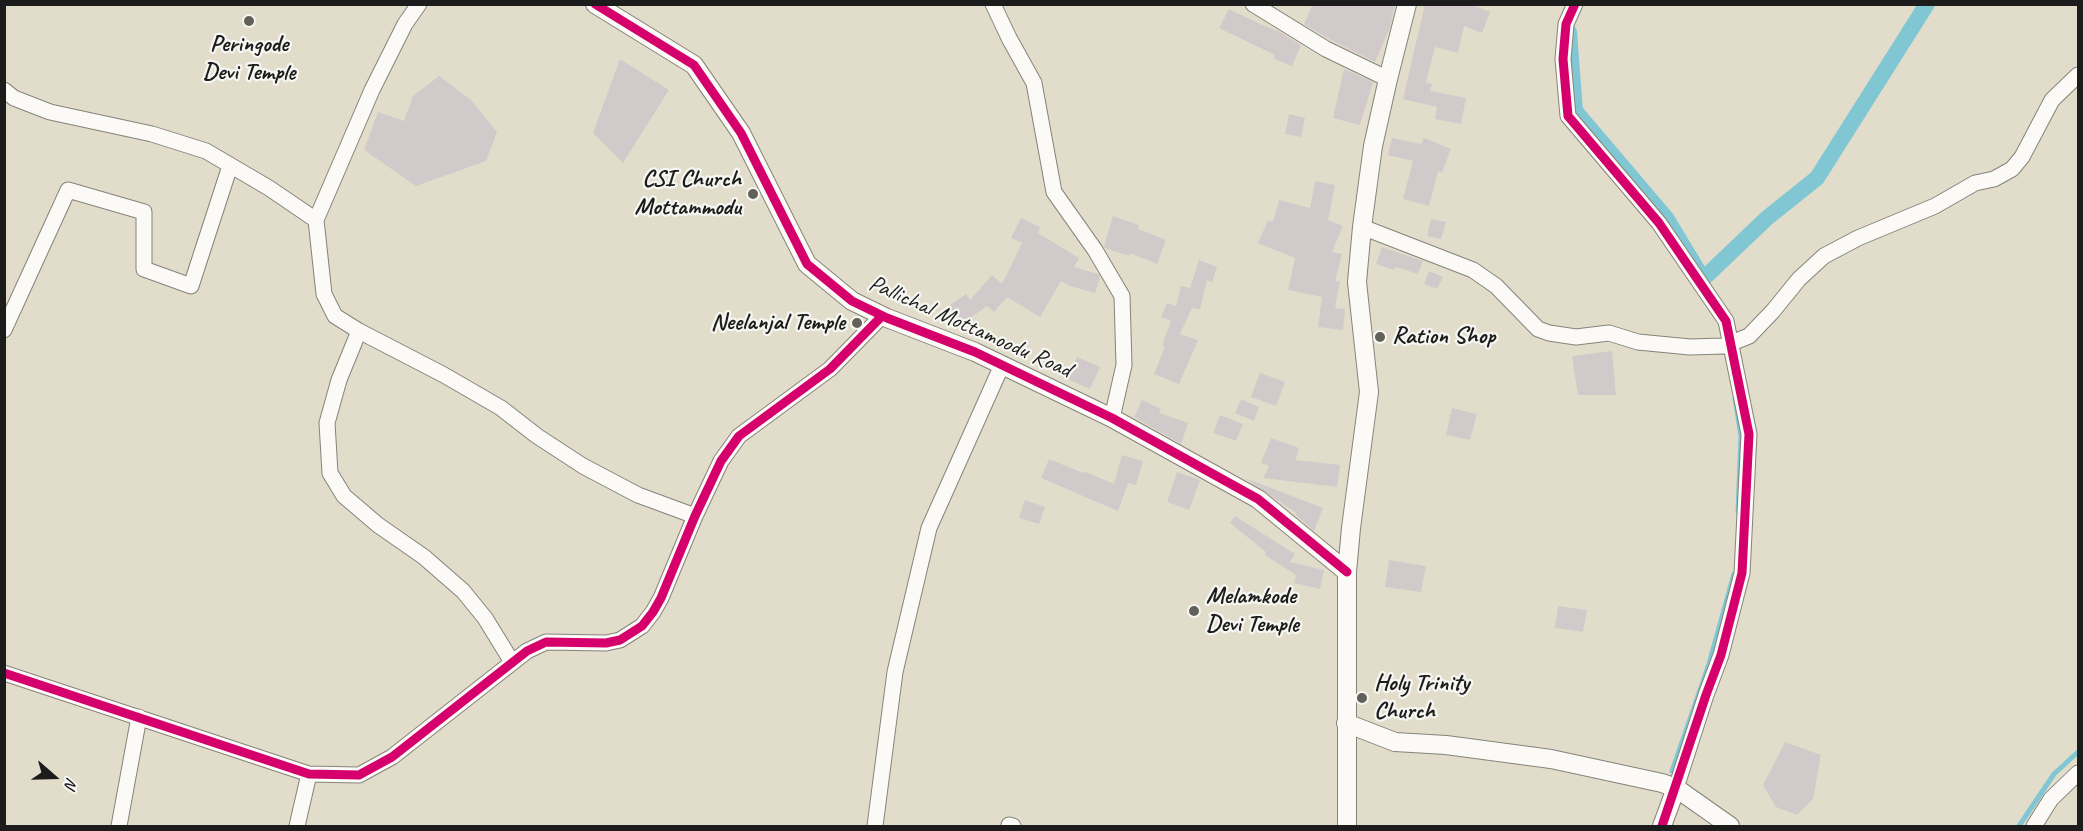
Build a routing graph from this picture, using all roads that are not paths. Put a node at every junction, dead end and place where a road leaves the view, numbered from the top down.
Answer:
1 (419, 4) edge
2 (595, 4) edge
3 (993, 4) edge
4 (1253, 4) edge
5 (1407, 4) edge
6 (1575, 4) edge
7 (2079, 75) edge
8 (1388, 79) junction
9 (4, 90) edge
10 (230, 165) junction
11 (316, 220) junction
12 (1362, 227) junction
13 (882, 316) junction
14 (4, 330) edge
15 (359, 331) junction
16 (1732, 343) junction
17 (1002, 365) junction
18 (1112, 418) junction
19 (695, 516) junction
20 (1347, 572) junction
21 (512, 662) junction
22 (4, 673) edge
23 (139, 717) junction
24 (1346, 723) junction
25 (2079, 773) edge
26 (309, 774) junction
27 (1676, 788) junction
28 (119, 826) edge
29 (297, 826) edge
30 (875, 826) edge
31 (1347, 826) edge
32 (1662, 826) edge
33 (1730, 826) edge
34 (2034, 826) edge

1 - 11 street
2 - 13 street, Pallichal Mottamoodu Road
3 - 18 street
4 - 8 street
5 - 8 street
6 - 16 street
7 - 16 street
8 - 12 street
9 - 10 street
10 - 11 street
10 - 14 street
11 - 15 street
12 - 16 street
12 - 20 street
13 - 17 street, Pallichal Mottamoodu Road
13 - 19 street
15 - 19 street
15 - 21 street
16 - 27 street
17 - 18 street, Pallichal Mottamoodu Road
17 - 30 street
18 - 20 street, Pallichal Mottamoodu Road
19 - 21 street
20 - 24 street
21 - 26 street
22 - 23 street
23 - 26 street
23 - 28 street
24 - 27 street
24 - 31 street
25 - 34 street
26 - 29 street
27 - 32 street
27 - 33 street

